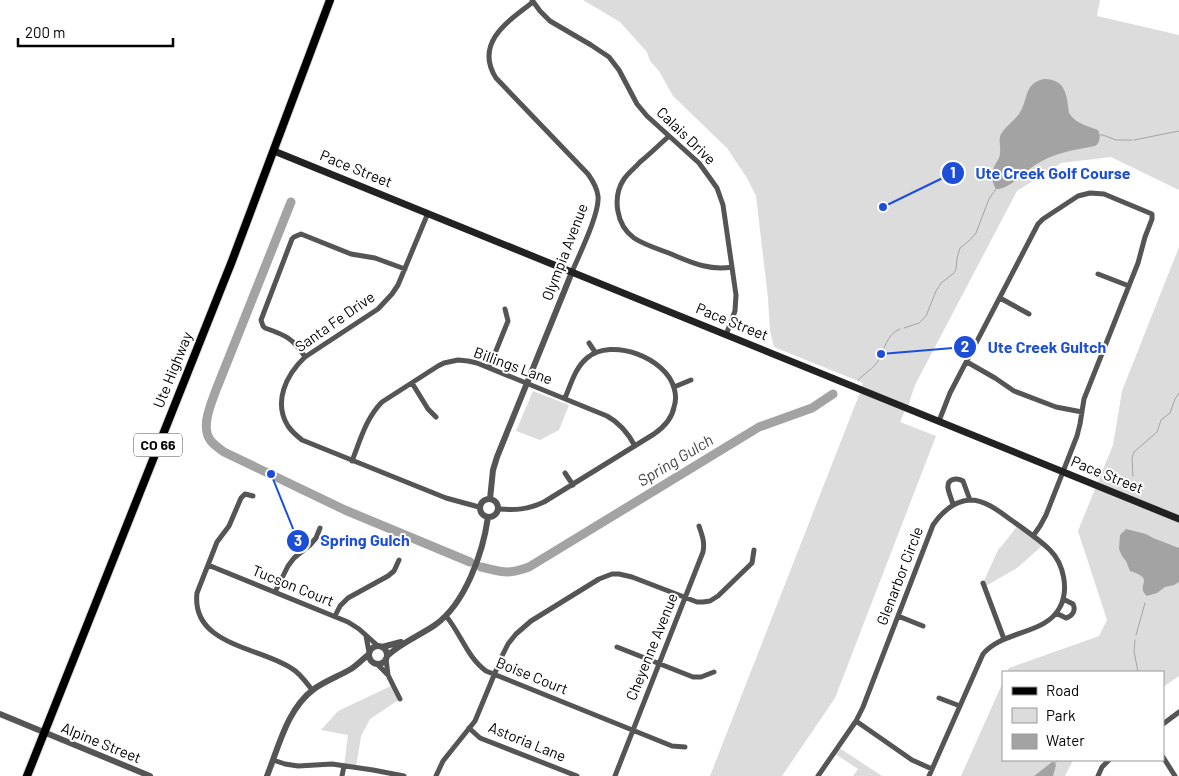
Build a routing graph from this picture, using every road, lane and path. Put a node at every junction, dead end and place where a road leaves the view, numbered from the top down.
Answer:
1 (330, 0) edge
2 (532, 1) edge
3 (669, 136) junction
4 (274, 151) junction
5 (428, 213) junction
6 (732, 267) junction
7 (405, 269) junction
8 (572, 272) junction
9 (1098, 274) dead end
10 (1129, 286) junction
11 (1000, 298) junction
12 (505, 309) dead end
13 (1029, 314) dead end
14 (726, 335) junction
15 (589, 342) dead end
16 (595, 352) junction
17 (305, 357) junction
18 (967, 362) junction
19 (489, 368) junction
20 (691, 380) dead end
21 (412, 383) junction
22 (527, 383) junction
23 (674, 387) junction
24 (565, 398) junction
25 (1082, 412) junction
26 (436, 417) dead end
27 (939, 421) junction
28 (635, 446) junction
29 (352, 461) junction
30 (1063, 472) junction
31 (565, 473) dead end
32 (572, 485) junction
33 (253, 496) dead end
34 (490, 499) junction
35 (970, 500) junction
36 (953, 505) junction
37 (479, 507) junction
38 (498, 509) junction
39 (488, 517) junction
40 (1179, 519) edge
41 (698, 526) dead end
42 (320, 528) dead end
43 (1033, 536) junction
44 (754, 550) dead end
45 (399, 560) dead end
46 (208, 565) junction
47 (983, 583) dead end
48 (275, 592) junction
49 (685, 598) junction
50 (1063, 600) junction
51 (1056, 613) junction
52 (335, 616) junction
53 (446, 616) junction
54 (898, 616) junction
55 (923, 626) dead end
56 (366, 636) junction
57 (1004, 639) junction
58 (407, 640) junction
59 (380, 647) junction
60 (618, 647) dead end
61 (369, 653) junction
62 (386, 658) junction
63 (375, 664) junction
64 (659, 664) junction
65 (352, 668) junction
66 (714, 672) dead end
67 (494, 675) junction
68 (388, 676) junction
69 (312, 690) junction
70 (939, 698) dead end
71 (400, 699) dead end
72 (960, 706) junction
73 (1179, 712) edge
74 (0, 714) edge
75 (856, 721) junction
76 (1164, 723) edge
77 (469, 728) junction
78 (633, 730) junction
79 (43, 732) junction
80 (686, 747) dead end
81 (1164, 759) edge
82 (273, 760) junction
83 (1108, 761) edge
84 (344, 766) junction
85 (932, 769) junction
86 (27, 776) edge
87 (150, 776) edge
88 (267, 776) edge
89 (342, 776) edge
90 (404, 776) edge
91 (436, 776) edge
92 (577, 776) edge
93 (615, 776) edge
94 (818, 776) edge
95 (929, 776) edge
96 (1098, 776) edge
97 (1175, 776) edge

1 - 4 main road, Ute Highway / CO 66
2 - 3 street, Calais Drive
2 - 8 street, Olympia Avenue
3 - 6 street, Calais Drive
3 - 6 street
4 - 5 main road, Pace Street
4 - 79 main road, Ute Highway / CO 66
5 - 7 street, Santa Fe Drive
5 - 8 main road, Pace Street
6 - 14 street, Calais Drive
7 - 17 street, Santa Fe Drive
7 - 17 street
8 - 14 main road, Pace Street
8 - 22 street, Olympia Avenue
9 - 10 street
10 - 11 street
10 - 25 street
11 - 13 street
11 - 18 street
12 - 19 street
14 - 27 main road, Pace Street
15 - 16 street
16 - 23 street
16 - 24 street
17 - 29 street, Santa Fe Drive
18 - 25 street
18 - 27 street
19 - 21 street, Billings Lane
19 - 22 street, Billings Lane
20 - 23 street
21 - 26 street
21 - 29 street, Billings Lane
22 - 24 street, Billings Lane
22 - 34 street, Olympia Avenue
23 - 28 street
24 - 28 street, Billings Lane
25 - 30 street
27 - 30 main road, Pace Street
28 - 32 street
29 - 37 street, Santa Fe Drive
30 - 40 main road, Pace Street
30 - 43 street
31 - 32 street
32 - 38 street
33 - 46 street
34 - 37 street
34 - 38 street
35 - 36 street, Glenarbor Circle
35 - 36 street
35 - 43 street
36 - 54 street, Glenarbor Circle
37 - 39 street
38 - 39 street
39 - 53 street
41 - 49 street, Cheyenne Avenue
42 - 48 street
43 - 50 street
44 - 49 street
45 - 52 street
46 - 48 street, Tucson Court
46 - 69 street
47 - 57 street
48 - 52 street, Tucson Court
49 - 64 street, Cheyenne Avenue
49 - 67 street
50 - 51 street
50 - 51 street
51 - 57 street
52 - 56 street, Tucson Court
53 - 58 street
53 - 67 street, Boise Court
54 - 55 street
54 - 75 street, Glenarbor Circle
56 - 59 street, Tucson Court
56 - 61 street
57 - 72 street
58 - 59 street
58 - 62 street
59 - 61 street
59 - 62 street
60 - 64 street
61 - 63 street
61 - 65 street
62 - 63 street
62 - 68 street
63 - 65 street
63 - 68 street
64 - 66 street
64 - 78 street, Cheyenne Avenue
65 - 69 street
67 - 77 street
67 - 78 street, Boise Court
68 - 71 street
69 - 82 street
70 - 72 street
72 - 85 street
73 - 76 street
74 - 79 street, Alpine Street
75 - 85 street
75 - 94 street, Glenarbor Circle
77 - 91 street
77 - 92 street, Astoria Lane
78 - 80 street, Boise Court
78 - 93 street, Cheyenne Avenue
79 - 86 main road, Ute Highway / CO 66
79 - 87 street, Alpine Street
81 - 97 street
82 - 84 street
82 - 88 street
83 - 96 street
84 - 89 street
84 - 90 street
85 - 95 street

